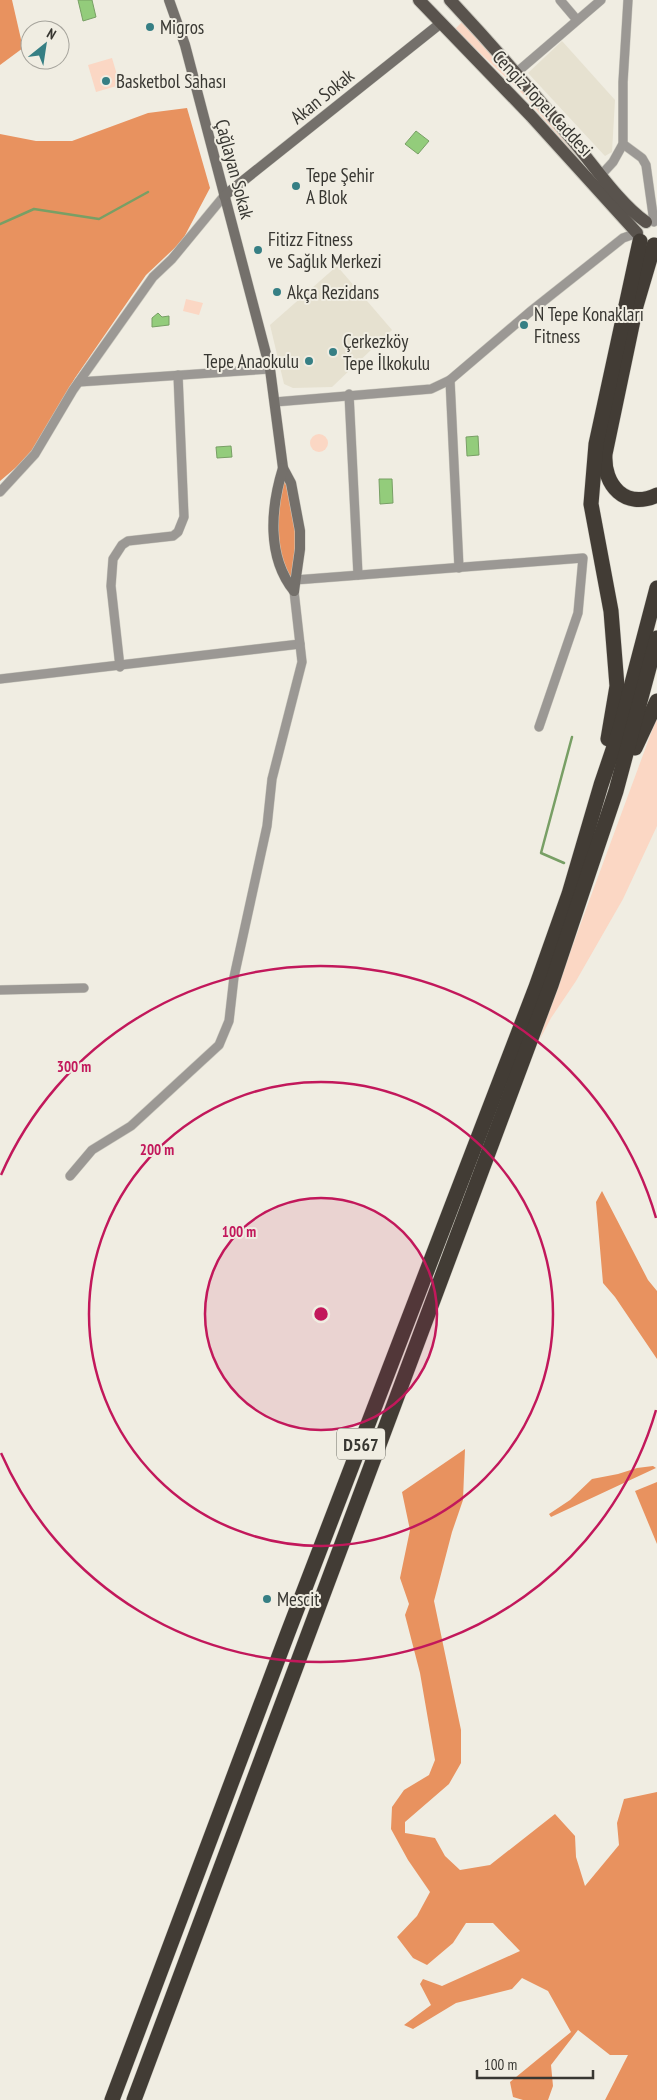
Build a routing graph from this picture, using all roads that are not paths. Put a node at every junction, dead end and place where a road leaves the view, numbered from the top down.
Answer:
1 (168, 0) edge
2 (419, 0) edge
3 (560, 0) edge
4 (601, 0) edge
5 (628, 0) edge
6 (455, 5) edge
7 (577, 20) junction
8 (442, 23) junction
9 (516, 73) junction
10 (623, 144) junction
11 (602, 174) junction
12 (224, 196) junction
13 (653, 222) edge
14 (650, 242) edge
15 (270, 369) junction
16 (178, 375) junction
17 (450, 380) junction
18 (79, 382) junction
19 (349, 394) junction
20 (275, 402) junction
21 (283, 468) junction
22 (0, 492) edge
23 (657, 495) edge
24 (459, 568) junction
25 (358, 575) junction
26 (295, 586) junction
27 (657, 588) edge
28 (657, 638) edge
29 (300, 644) junction
30 (120, 667) junction
31 (0, 679) edge
32 (657, 701) edge
33 (539, 727) dead end
34 (601, 784) junction
35 (616, 791) junction
36 (84, 988) dead end
37 (0, 990) edge
38 (70, 1176) dead end
39 (112, 2100) edge
40 (134, 2100) edge

1 - 12 street, Çağlayan Sokak
2 - 8 main road, Cengiz Topel Caddesi
3 - 7 street
4 - 7 street
5 - 10 street
6 - 8 main road
6 - 9 main road
7 - 9 street
8 - 12 street, Akan Sokak
8 - 14 main road, Cengiz Topel Caddesi
9 - 11 main road
10 - 11 street
10 - 13 street
11 - 13 main road
12 - 15 street, Çağlayan Sokak
12 - 18 street
13 - 14 main road
14 - 17 street
14 - 23 highway
14 - 34 highway
15 - 16 street
15 - 20 street, Çağlayan Sokak
16 - 18 street
16 - 30 street
17 - 19 street
17 - 24 street
18 - 22 street
19 - 20 street
19 - 25 street
20 - 21 street, Çağlayan Sokak
21 - 26 street
21 - 26 street
24 - 25 street
24 - 33 street
25 - 26 street
26 - 29 street
27 - 34 highway, D567
28 - 35 highway, D567
29 - 30 street
29 - 38 street
30 - 31 street
32 - 35 highway
34 - 39 highway, D567
35 - 40 highway, D567
36 - 37 street

